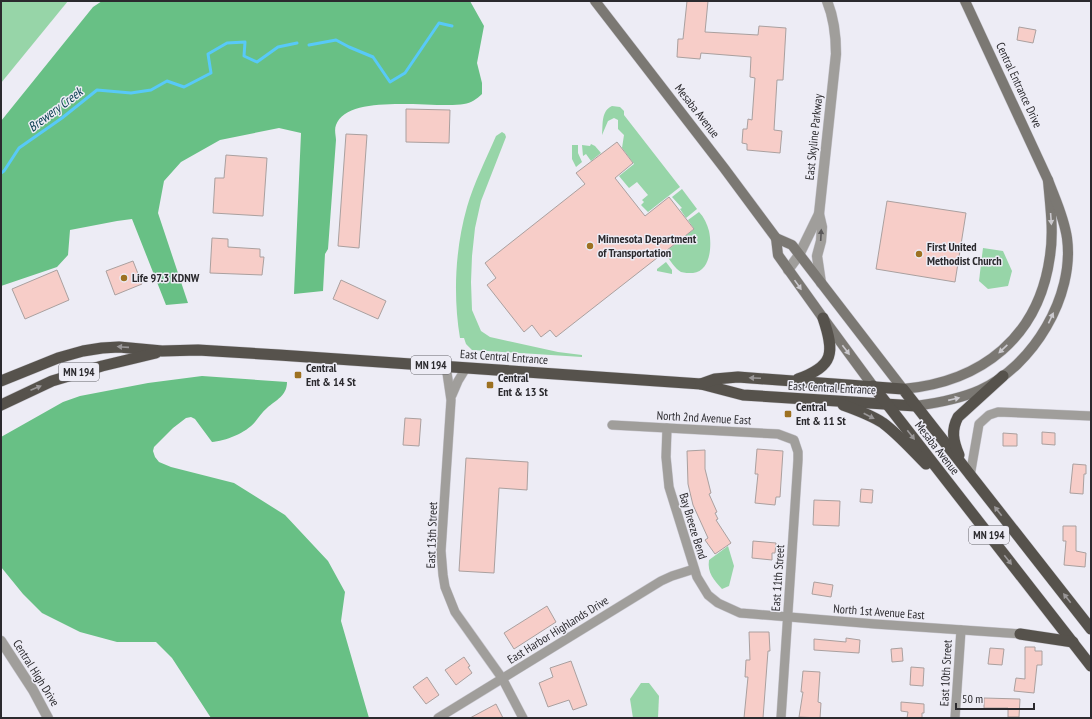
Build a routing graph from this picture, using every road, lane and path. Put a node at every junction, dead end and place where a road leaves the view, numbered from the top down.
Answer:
1 (595, 1) edge
2 (827, 1) edge
3 (965, 1) edge
4 (1048, 180) junction
5 (819, 214) junction
6 (776, 238) junction
7 (799, 255) junction
8 (788, 270) junction
9 (821, 283) junction
10 (823, 318) junction
11 (162, 351) junction
12 (446, 366) junction
13 (466, 368) junction
14 (1003, 376) junction
15 (794, 380) junction
16 (1, 381) edge
17 (701, 384) junction
18 (873, 386) junction
19 (903, 389) junction
20 (451, 400) junction
21 (834, 401) junction
22 (887, 404) junction
23 (1, 405) edge
24 (916, 406) junction
25 (1091, 416) edge
26 (612, 425) dead end
27 (667, 428) junction
28 (794, 440) joint
29 (968, 473) junction
30 (956, 494) junction
31 (694, 570) junction
32 (736, 611) joint
33 (787, 617) junction
34 (1091, 629) edge
35 (961, 630) junction
36 (1020, 634) joint
37 (1, 641) edge
38 (1072, 642) junction
39 (1091, 666) edge
40 (502, 678) junction
41 (48, 718) edge
42 (438, 718) edge
43 (523, 718) edge
44 (781, 718) edge
45 (955, 718) edge

1 - 6 main road, Mesaba Avenue
2 - 5 street, East Skyline Parkway
3 - 4 main road, Central Entrance Drive
14 -> 4 main road, Central Entrance Drive
4 -> 19 main road, Central Entrance Drive
5 - 7 street, East Skyline Parkway
9 -> 5 street
6 - 7 main road, Mesaba Avenue
6 - 8 main road, Mesaba Avenue
7 - 8 street, East Skyline Parkway
7 - 9 main road, Mesaba Avenue
8 -> 10 main road, Mesaba Avenue
9 - 19 main road, Mesaba Avenue
10 - 15 highway
10 -> 18 main road, Mesaba Avenue
11 - 12 highway, East Central Entrance / MN 194
11 -> 16 highway, East Central Entrance / MN 194
23 -> 11 highway, East Central Entrance / MN 194
12 - 13 highway, East Central Entrance / MN 194
12 - 20 street, East 13th Street
13 - 17 highway, East Central Entrance / MN 194
13 - 20 street, East 13th Street
24 -> 14 main road, Central Entrance Drive
14 - 29 highway
15 -> 17 highway, East Central Entrance / MN 194
15 - 18 highway, East Central Entrance / MN 194
17 - 21 highway, East Central Entrance / MN 194
18 - 19 highway, East Central Entrance / MN 194
18 - 22 highway, Mesaba Avenue
19 - 24 highway, Mesaba Avenue / MN 194
20 - 40 street, East 13th Street
21 - 22 highway, East Central Entrance / MN 194
21 -> 30 highway, MN 194
22 - 24 highway, East Central Entrance
22 -> 30 highway, Mesaba Avenue / MN 194
24 - 29 highway, Mesaba Avenue / MN 194
25 - 29 street
26 - 27 street, North 2nd Avenue East
27 - 28 street, North 2nd Avenue East
27 - 31 street, Bay Breeze Bend
28 - 33 street, East 11th Street
34 -> 29 highway, Mesaba Avenue / MN 194
30 -> 38 highway, Mesaba Avenue / MN 194
31 - 32 street, Bay Breeze Bend
31 - 40 street, East Harbor Highlands Drive
32 - 33 street, North 1st Avenue East
33 - 35 street, North 1st Avenue East
33 - 44 street, East 11th Street
35 - 36 street, North 1st Avenue East
35 - 45 street, East 10th Street
36 - 38 highway
37 - 41 street, Central High Drive
38 - 39 highway, Mesaba Avenue / MN 194
40 - 42 street, East Harbor Highlands Drive
40 - 43 street, East 13th Street

